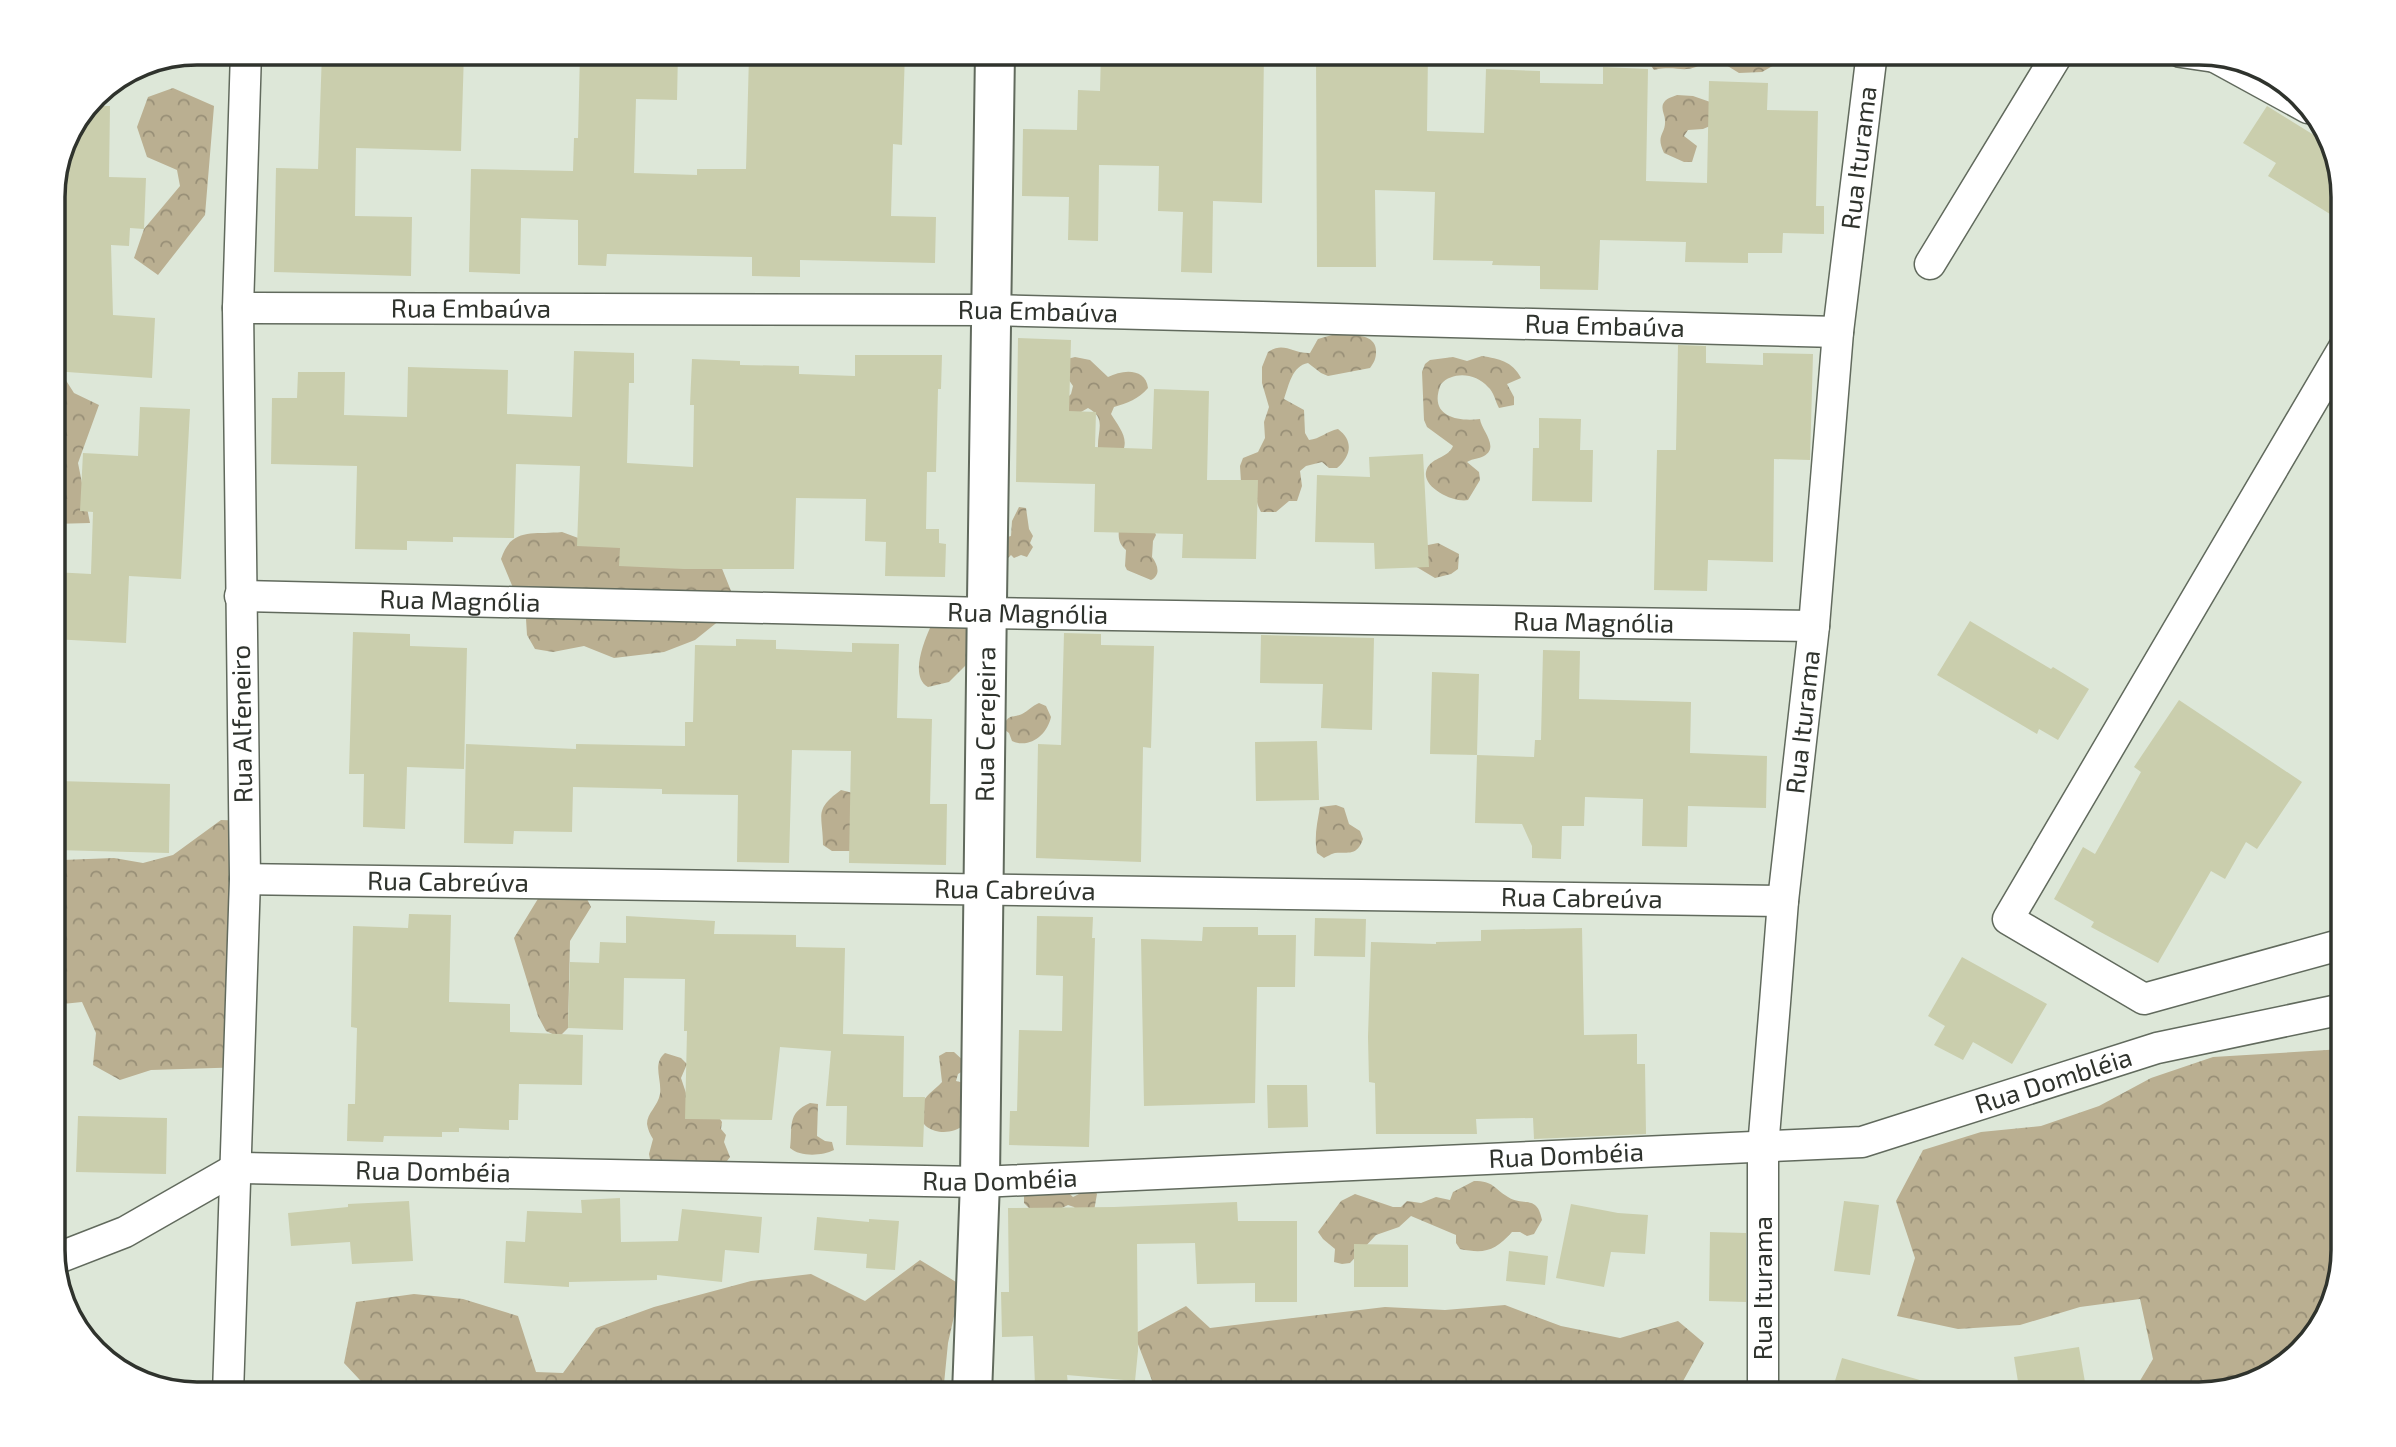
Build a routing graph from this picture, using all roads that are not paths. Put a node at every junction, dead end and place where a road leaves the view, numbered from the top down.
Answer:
1 (246, 65) edge
2 (995, 65) edge
3 (1870, 65) edge
4 (2051, 65) edge
5 (2243, 72) edge
6 (2282, 94) edge
7 (1930, 264) dead end
8 (238, 308) junction
9 (990, 310) junction
10 (1838, 332) junction
11 (2331, 369) edge
12 (240, 596) junction
13 (988, 613) junction
14 (1814, 626) junction
15 (245, 879) junction
16 (983, 890) junction
17 (1783, 901) junction
18 (2331, 947) edge
19 (2331, 1012) edge
20 (1763, 1148) junction
21 (237, 1168) junction
22 (979, 1182) junction
23 (65, 1255) edge
24 (229, 1382) edge
25 (972, 1382) edge
26 (1763, 1382) edge

1 - 8 street, Rua Alfeneiro
2 - 9 street, Rua Cerejeira
3 - 10 street, Rua Iturama
4 - 7 street
5 - 6 street
8 - 9 street, Rua Embaúva
8 - 12 street, Rua Alfeneiro
9 - 10 street, Rua Embaúva
9 - 13 street, Rua Cerejeira
10 - 14 street, Rua Iturama
11 - 18 street
12 - 13 street, Rua Magnólia
12 - 15 street, Rua Alfeneiro
13 - 14 street, Rua Magnólia
13 - 16 street, Rua Cerejeira
14 - 17 street, Rua Iturama
15 - 16 street, Rua Cabreúva
15 - 21 street, Rua Alfeneiro
16 - 17 street, Rua Cabreúva
16 - 22 street, Rua Cerejeira
17 - 20 street, Rua Iturama
19 - 20 street, Rua Dombléia
20 - 22 street, Rua Dombéia
20 - 26 street, Rua Iturama
21 - 22 street, Rua Dombéia
21 - 23 street
21 - 24 street, Rua Alfeneiro
22 - 25 street, Rua Cerejeira

